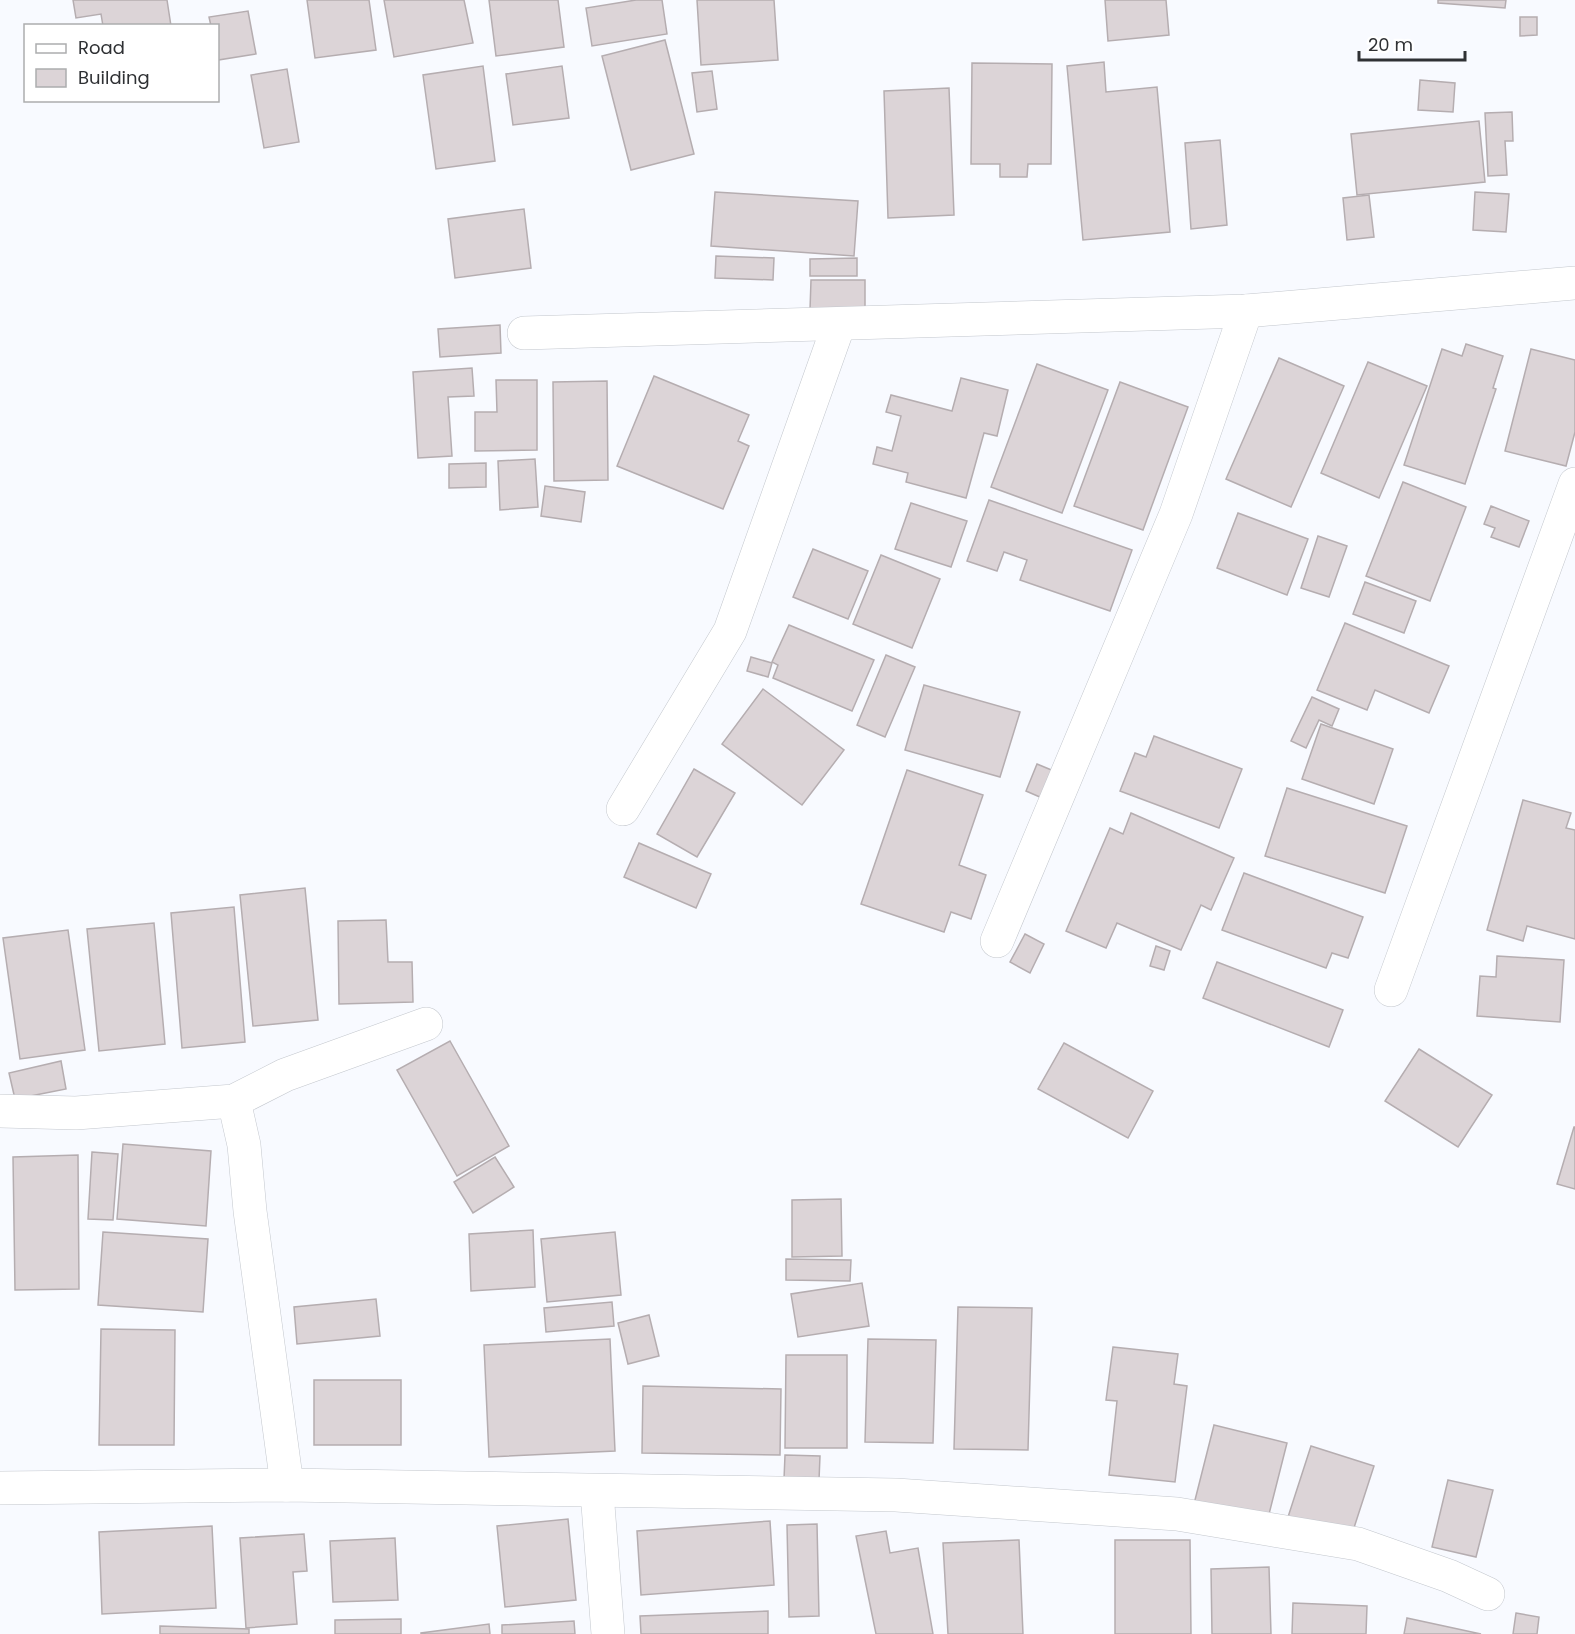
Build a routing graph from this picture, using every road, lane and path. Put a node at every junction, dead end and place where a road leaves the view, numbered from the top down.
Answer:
1 (1575, 283) edge
2 (1246, 311) junction
3 (839, 324) junction
4 (524, 333) dead end
5 (1575, 484) edge
6 (623, 809) dead end
7 (997, 941) dead end
8 (1391, 990) dead end
9 (426, 1024) dead end
10 (234, 1101) junction
11 (0, 1111) edge
12 (287, 1485) junction
13 (0, 1488) edge
14 (597, 1492) junction
15 (1488, 1594) dead end
16 (608, 1634) edge

1 - 2 street
2 - 3 street
2 - 7 street
3 - 4 street
3 - 6 street
5 - 8 street
9 - 10 street
10 - 11 street
10 - 12 street
12 - 13 street
12 - 14 street
14 - 15 street
14 - 16 street

